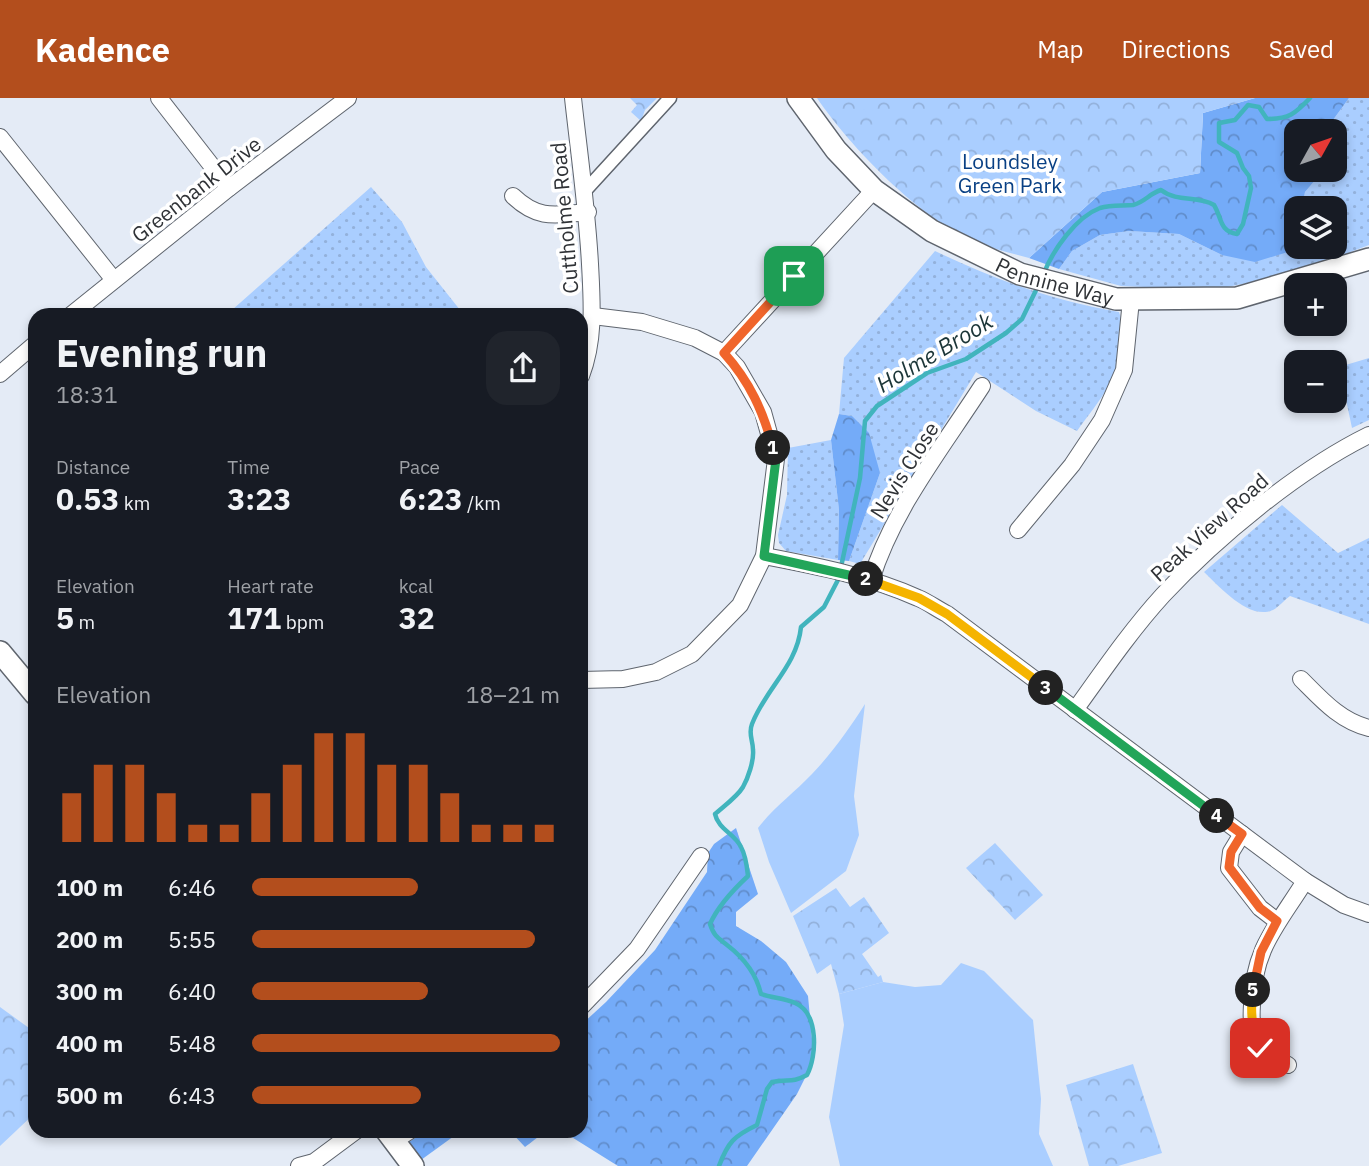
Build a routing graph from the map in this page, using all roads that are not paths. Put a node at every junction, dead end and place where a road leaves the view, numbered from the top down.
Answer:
1 (159, 98) edge
2 (348, 98) edge
3 (573, 98) edge
4 (670, 98) edge
5 (798, 98) edge
6 (0, 137) edge
7 (229, 188) junction
8 (874, 190) junction
9 (584, 192) junction
10 (513, 196) dead end
11 (588, 212) junction
12 (1369, 259) edge
13 (114, 280) junction
14 (1131, 300) junction
15 (80, 308) edge
16 (593, 316) junction
17 (28, 350) edge
18 (588, 350) edge
19 (724, 353) junction
20 (0, 373) edge
21 (982, 386) dead end
22 (1369, 435) edge
23 (1018, 530) dead end
24 (764, 556) junction
25 (872, 580) junction
26 (0, 652) edge
27 (588, 680) edge
28 (1312, 682) dead end
29 (28, 686) edge
30 (1075, 710) junction
31 (1369, 728) edge
32 (1242, 834) junction
33 (701, 856) dead end
34 (1305, 881) junction
35 (1369, 914) edge
36 (1277, 921) junction
37 (588, 1000) edge
38 (1260, 1048) junction
39 (1239, 1059) dead end
40 (1288, 1065) dead end
41 (347, 1138) edge
42 (399, 1138) edge
43 (299, 1166) edge
44 (413, 1166) edge

1 - 7 street
2 - 7 street, Greenbank Drive
3 - 9 street, Cuttholme Road
4 - 9 street
5 - 8 street, Pennine Way
6 - 13 street
7 - 13 street, Greenbank Drive
8 - 14 street, Pennine Way
8 - 19 street
9 - 11 street, Cuttholme Road
10 - 11 street
11 - 16 street, Cuttholme Road
12 - 14 street, Pennine Way
13 - 15 street, Greenbank Drive
14 - 23 street
16 - 18 street, Cuttholme Road
16 - 19 street
17 - 20 street
19 - 24 street
21 - 25 street, Nevis Close
22 - 30 street, Peak View Road
24 - 25 street
24 - 27 street
25 - 30 street
26 - 29 street
28 - 31 street
30 - 32 street
32 - 34 street
32 - 36 street
33 - 37 street
34 - 35 street
34 - 36 street
36 - 38 street
38 - 39 street
38 - 40 street
41 - 43 street
42 - 44 street

